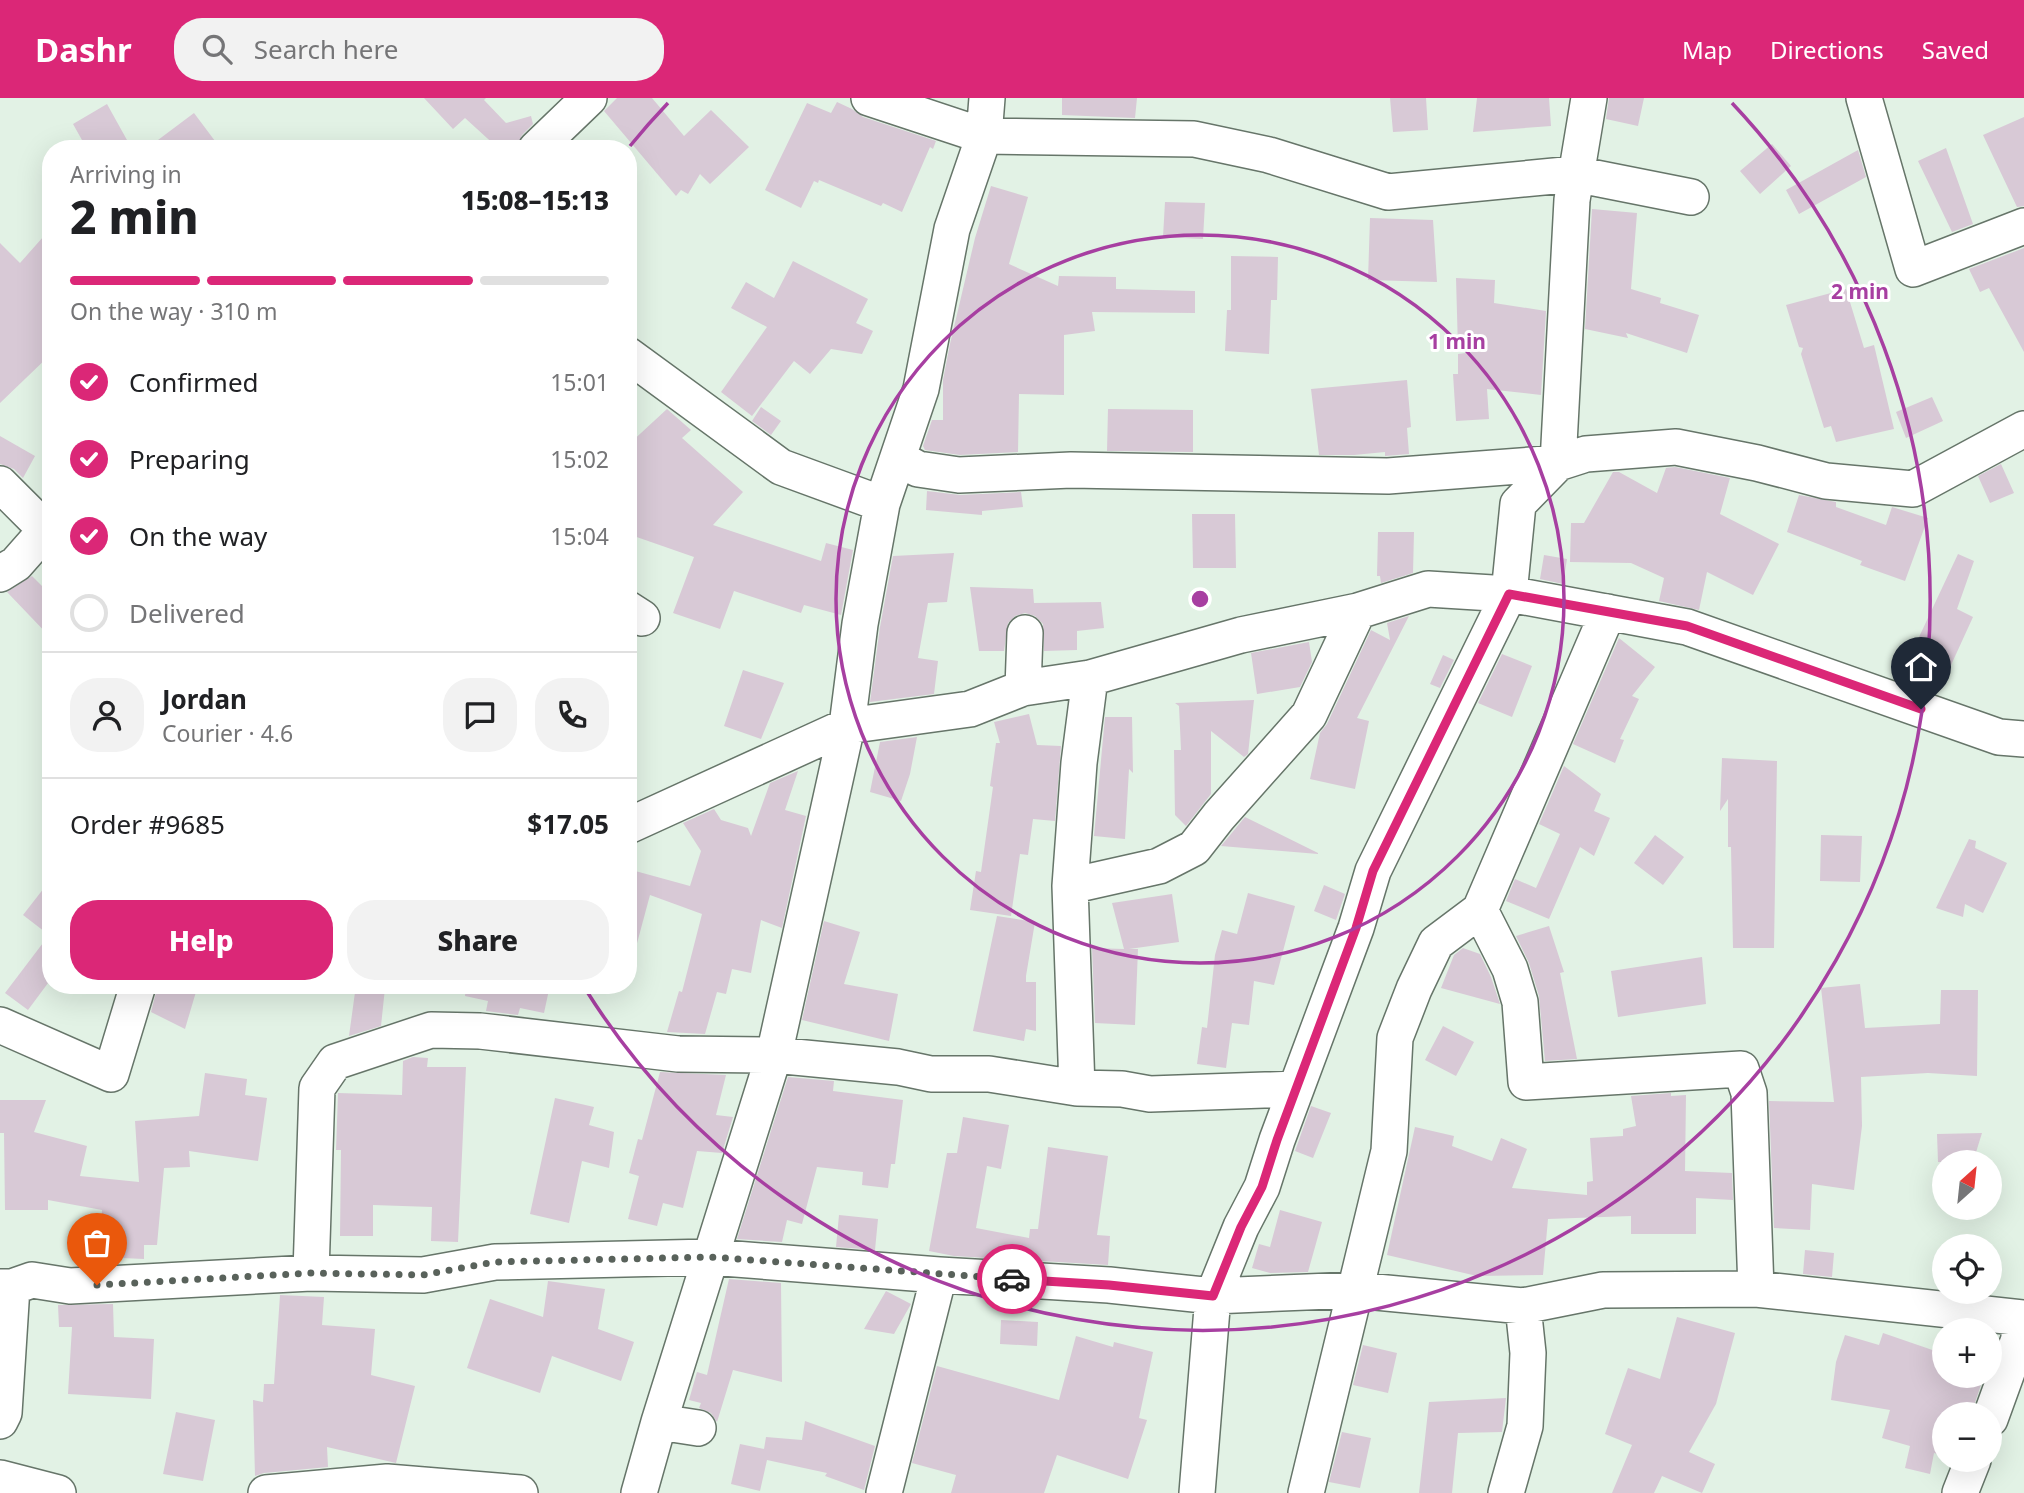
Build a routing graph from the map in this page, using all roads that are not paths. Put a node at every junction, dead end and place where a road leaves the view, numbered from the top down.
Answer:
1 (589, 98) edge
2 (869, 98) edge
3 (987, 98) edge
4 (1588, 98) edge
5 (1864, 98) edge
6 (984, 136) junction
7 (545, 140) edge
8 (1575, 174) junction
9 (1691, 197) dead end
10 (2024, 226) edge
11 (637, 362) edge
12 (2024, 429) edge
13 (898, 458) junction
14 (1558, 463) junction
15 (0, 484) edge
16 (883, 504) junction
17 (42, 523) edge
18 (42, 536) edge
19 (0, 574) edge
20 (1509, 594) junction
21 (1358, 611) junction
22 (1608, 612) junction
23 (1025, 633) dead end
24 (1090, 678) junction
25 (1023, 688) junction
26 (847, 726) junction
27 (2024, 739) edge
28 (637, 821) edge
29 (1070, 886) junction
30 (1480, 910) junction
31 (135, 994) edge
32 (0, 1025) edge
33 (774, 1055) junction
34 (1077, 1087) junction
35 (1296, 1089) junction
36 (710, 1257) junction
37 (311, 1273) junction
38 (939, 1275) junction
39 (6, 1287) edge
40 (1756, 1289) junction
41 (1355, 1290) junction
42 (1213, 1296) junction
43 (1523, 1306) junction
44 (2022, 1318) edge
45 (1996, 1402) edge
46 (0, 1421) edge
47 (659, 1422) junction
48 (698, 1427) dead end
49 (1968, 1472) edge
50 (0, 1478) edge
51 (385, 1488) edge
52 (58, 1493) edge
53 (266, 1493) edge
54 (520, 1493) edge
55 (639, 1493) edge
56 (884, 1493) edge
57 (1197, 1493) edge
58 (1306, 1493) edge
59 (1506, 1493) edge
60 (1960, 1493) edge

1 - 7 street
2 - 6 street
3 - 6 street
4 - 8 street
5 - 10 street
6 - 8 street
6 - 13 street
8 - 9 street
8 - 14 street
11 - 16 street
12 - 14 street
13 - 14 street
13 - 16 street
14 - 20 street
15 - 17 street
16 - 26 street
18 - 19 street
20 - 21 street
20 - 22 street
20 - 35 street
21 - 24 street
21 - 29 street
22 - 27 street
22 - 30 street
23 - 25 street
24 - 25 street
24 - 29 street
25 - 26 street
26 - 28 street
26 - 33 street
29 - 34 street
30 - 40 street
30 - 41 street
31 - 32 street
33 - 34 street
33 - 36 street
33 - 37 street
34 - 35 street
35 - 42 street
36 - 37 street
36 - 38 street
36 - 47 street
37 - 39 street
38 - 42 street
38 - 56 street
39 - 46 street
40 - 43 street
40 - 44 street
41 - 42 street
41 - 43 street
41 - 58 street
42 - 57 street
43 - 59 street
44 - 45 street
47 - 48 street
47 - 55 street
49 - 60 street
50 - 52 street
51 - 53 street
51 - 54 street

